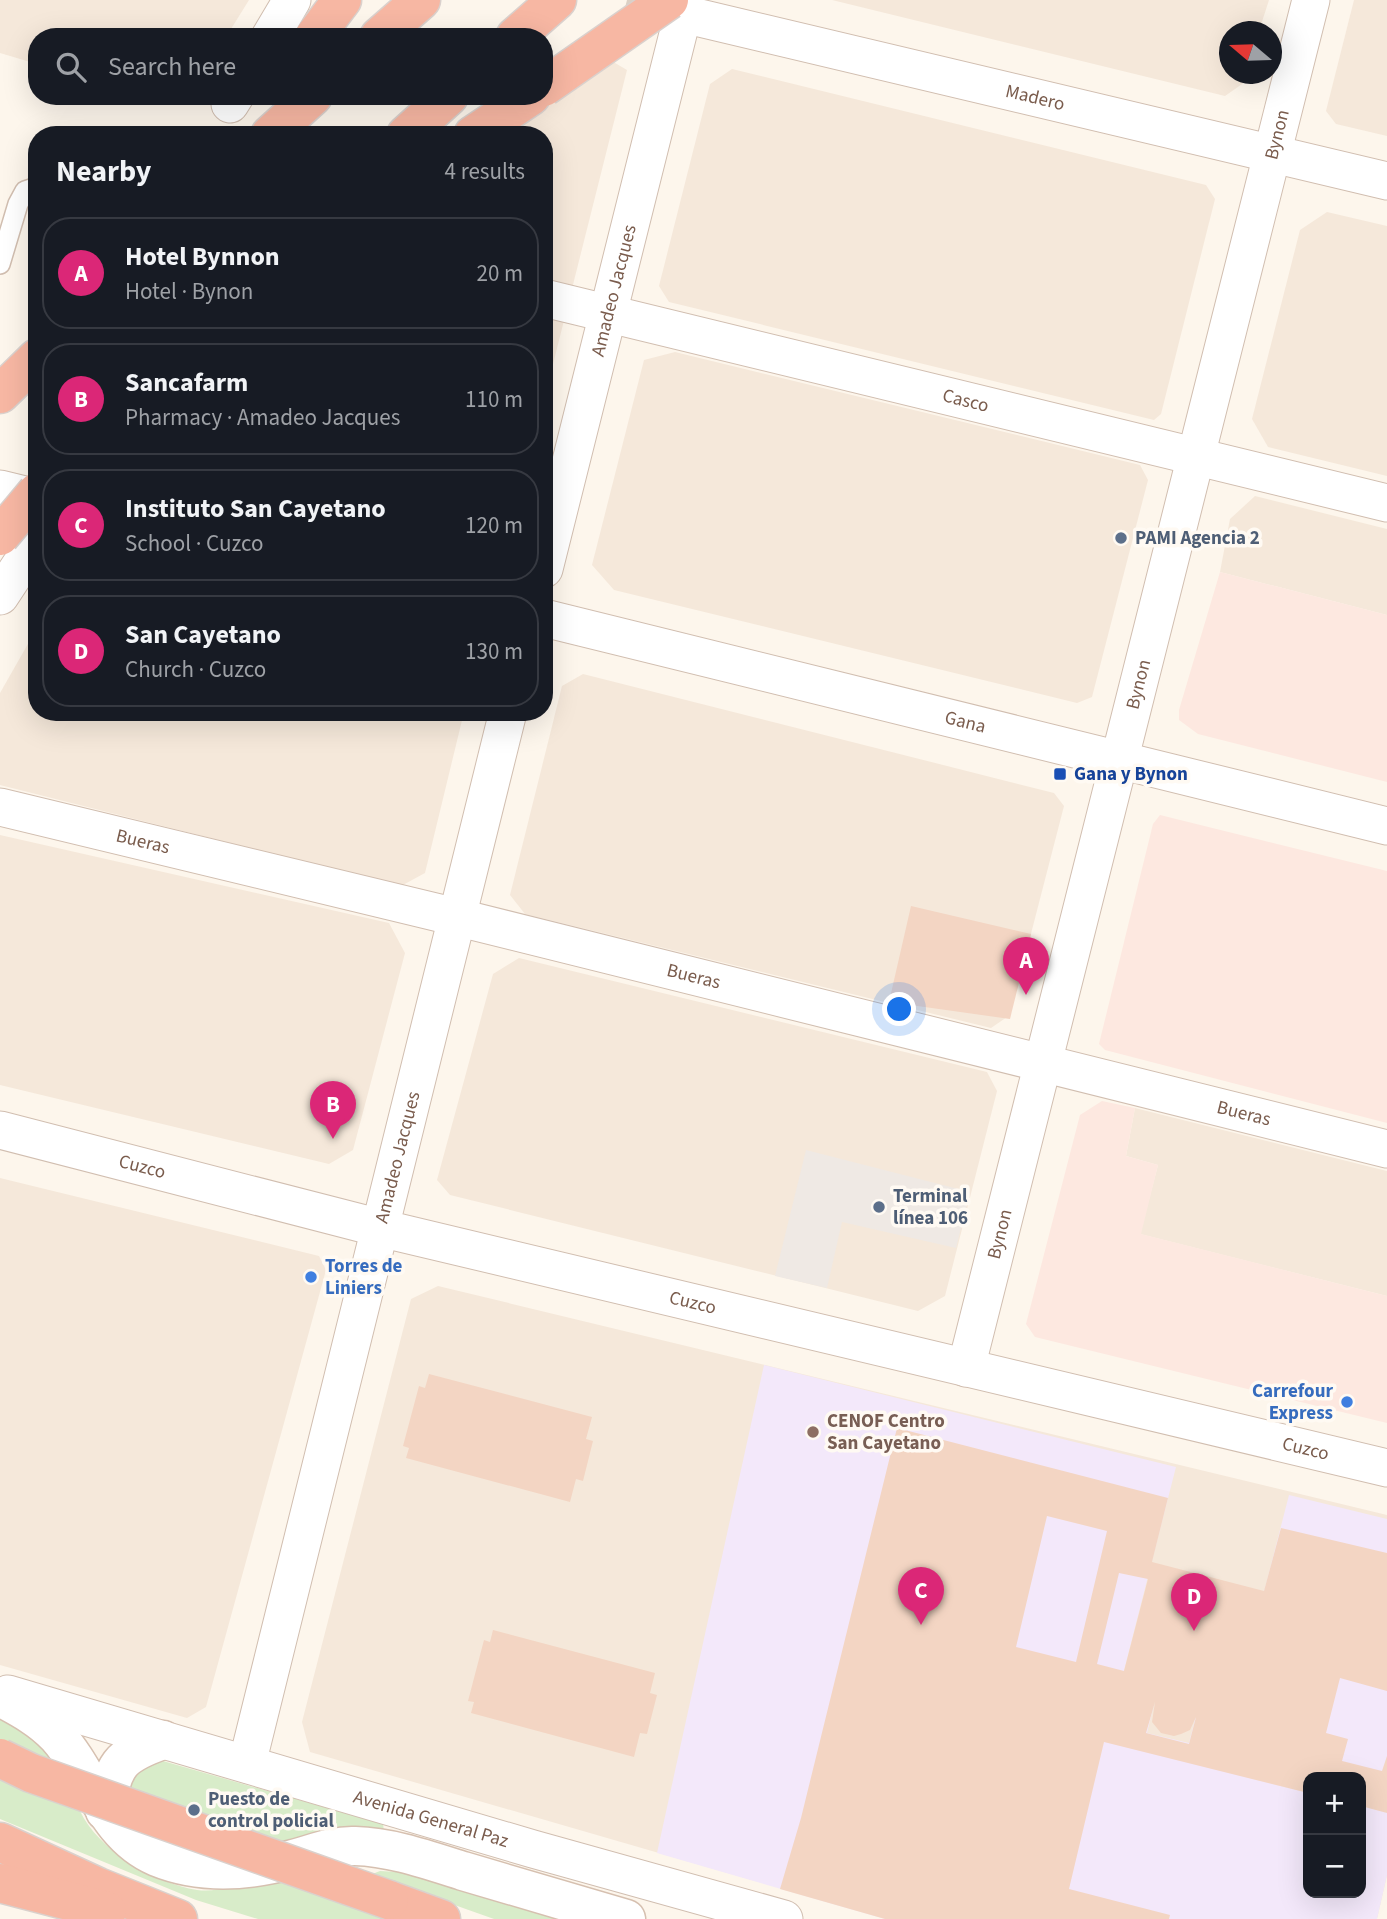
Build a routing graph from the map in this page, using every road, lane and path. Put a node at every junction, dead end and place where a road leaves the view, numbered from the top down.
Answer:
1 (292, 0) edge
2 (342, 0) edge
3 (421, 0) edge
4 (557, 0) edge
5 (1311, 0) edge
6 (676, 7) edge
7 (275, 28) edge
8 (321, 28) edge
9 (389, 28) edge
10 (525, 28) edge
11 (553, 82) edge
12 (303, 105) edge
13 (439, 105) edge
14 (518, 105) edge
15 (280, 126) edge
16 (416, 126) edge
17 (486, 126) edge
18 (1273, 154) junction
19 (1387, 181) edge
20 (28, 190) edge
21 (0, 264) edge
22 (553, 300) edge
23 (608, 313) junction
24 (28, 367) edge
25 (0, 394) edge
26 (1195, 458) junction
27 (0, 489) edge
28 (28, 496) edge
29 (28, 503) edge
30 (1387, 503) edge
31 (553, 533) edge
32 (0, 536) edge
33 (28, 554) edge
34 (0, 596) edge
35 (553, 620) edge
36 (506, 721) edge
37 (1118, 760) junction
38 (0, 807) edge
39 (1387, 826) edge
40 (456, 917) junction
41 (1042, 1064) junction
42 (0, 1130) edge
43 (1387, 1149) edge
44 (380, 1227) junction
45 (966, 1368) junction
46 (1387, 1468) edge
47 (0, 1692) edge
48 (0, 1697) edge
49 (163, 1740) junction
50 (0, 1758) edge
51 (247, 1765) junction
52 (105, 1811) junction
53 (0, 1842) edge
54 (0, 1883) edge
55 (136, 1919) edge
56 (178, 1919) edge
57 (442, 1919) edge
58 (626, 1919) edge
59 (784, 1919) edge

1 - 7 street
2 - 8 highway
3 - 9 highway
4 - 10 highway
5 - 18 street, Bynon
6 - 11 highway, bridge
6 - 18 street, Madero
6 - 23 street, Amadeo Jacques
12 - 15 highway
13 - 16 highway
14 - 17 highway
18 - 19 street, Madero
18 - 26 street, Bynon
20 - 21 lane
22 - 23 street, Casco
23 - 26 street, Casco
23 - 31 street, Amadeo Jacques
24 - 25 highway
26 - 30 street, Casco
26 - 37 street, Bynon
27 - 28 street
29 - 32 highway, bridge
33 - 34 street
35 - 37 street, Gana
36 - 40 street, Amadeo Jacques
37 - 39 street, Gana
37 - 41 street, Bynon
38 - 40 street, Bueras
40 - 41 street, Bueras
40 - 44 street, Amadeo Jacques
41 - 43 street, Bueras
41 - 45 street, Bynon
42 - 44 street, Cuzco
44 - 45 street, Cuzco
44 - 51 street, Amadeo Jacques
45 - 46 street, Cuzco
47 - 49 street, Avenida General Paz
48 - 52 main road
49 - 51 street, Avenida General Paz
49 - 52 main road
50 - 57 highway, bridge
51 - 59 street, Avenida General Paz
52 - 58 main road
53 - 56 highway
54 - 55 highway

